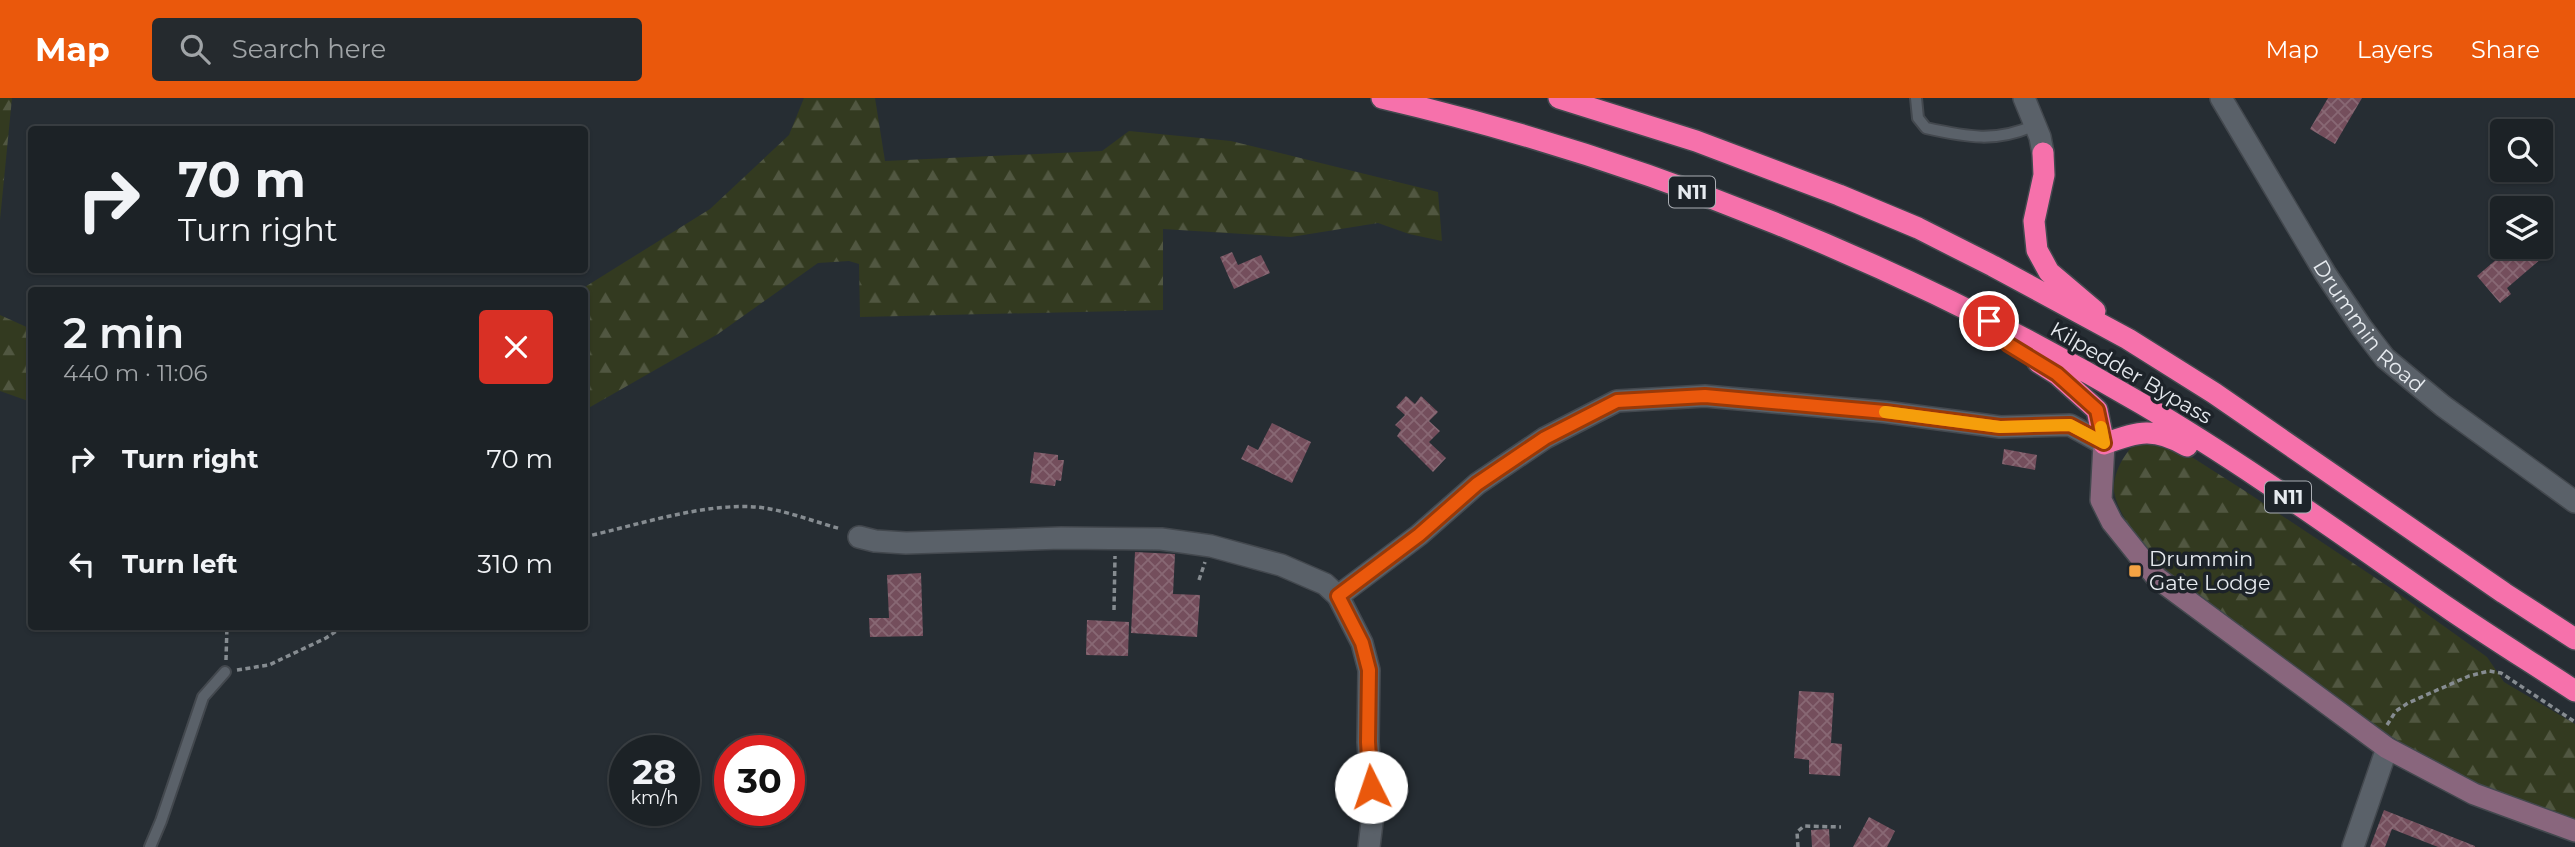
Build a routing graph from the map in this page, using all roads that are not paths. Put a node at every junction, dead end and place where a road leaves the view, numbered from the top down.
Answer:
1 (1382, 98) edge
2 (1559, 98) edge
3 (1916, 98) edge
4 (2024, 98) edge
5 (2221, 98) edge
6 (2035, 125) junction
7 (2043, 153) joint
8 (1989, 321) junction
9 (2128, 339) junction
10 (2104, 443) junction
11 (2248, 470) junction
12 (2575, 502) edge
13 (859, 537) road end
14 (1338, 596) junction
15 (2575, 639) edge
16 (225, 672) road end
17 (2575, 691) edge
18 (2383, 746) junction
19 (2575, 831) edge
20 (150, 847) edge
21 (1369, 847) edge
22 (2353, 847) edge

1 - 8 highway, Kilpedder Bypass / N11
2 - 9 highway, Kilpedder Bypass / N11
3 - 6 lane
4 - 6 street
5 - 12 street, Drummin Road
6 - 7 street
7 - 9 highway, N11
8 - 10 highway, N11
8 - 11 highway, Kilpedder Bypass / N11
9 - 15 highway, Kilpedder Bypass / N11
10 - 11 highway, N11
10 - 14 street
10 - 18 main road
11 - 17 highway, Kilpedder Bypass / N11
13 - 14 street
14 - 21 street
16 - 20 lane
18 - 19 main road
18 - 22 street

